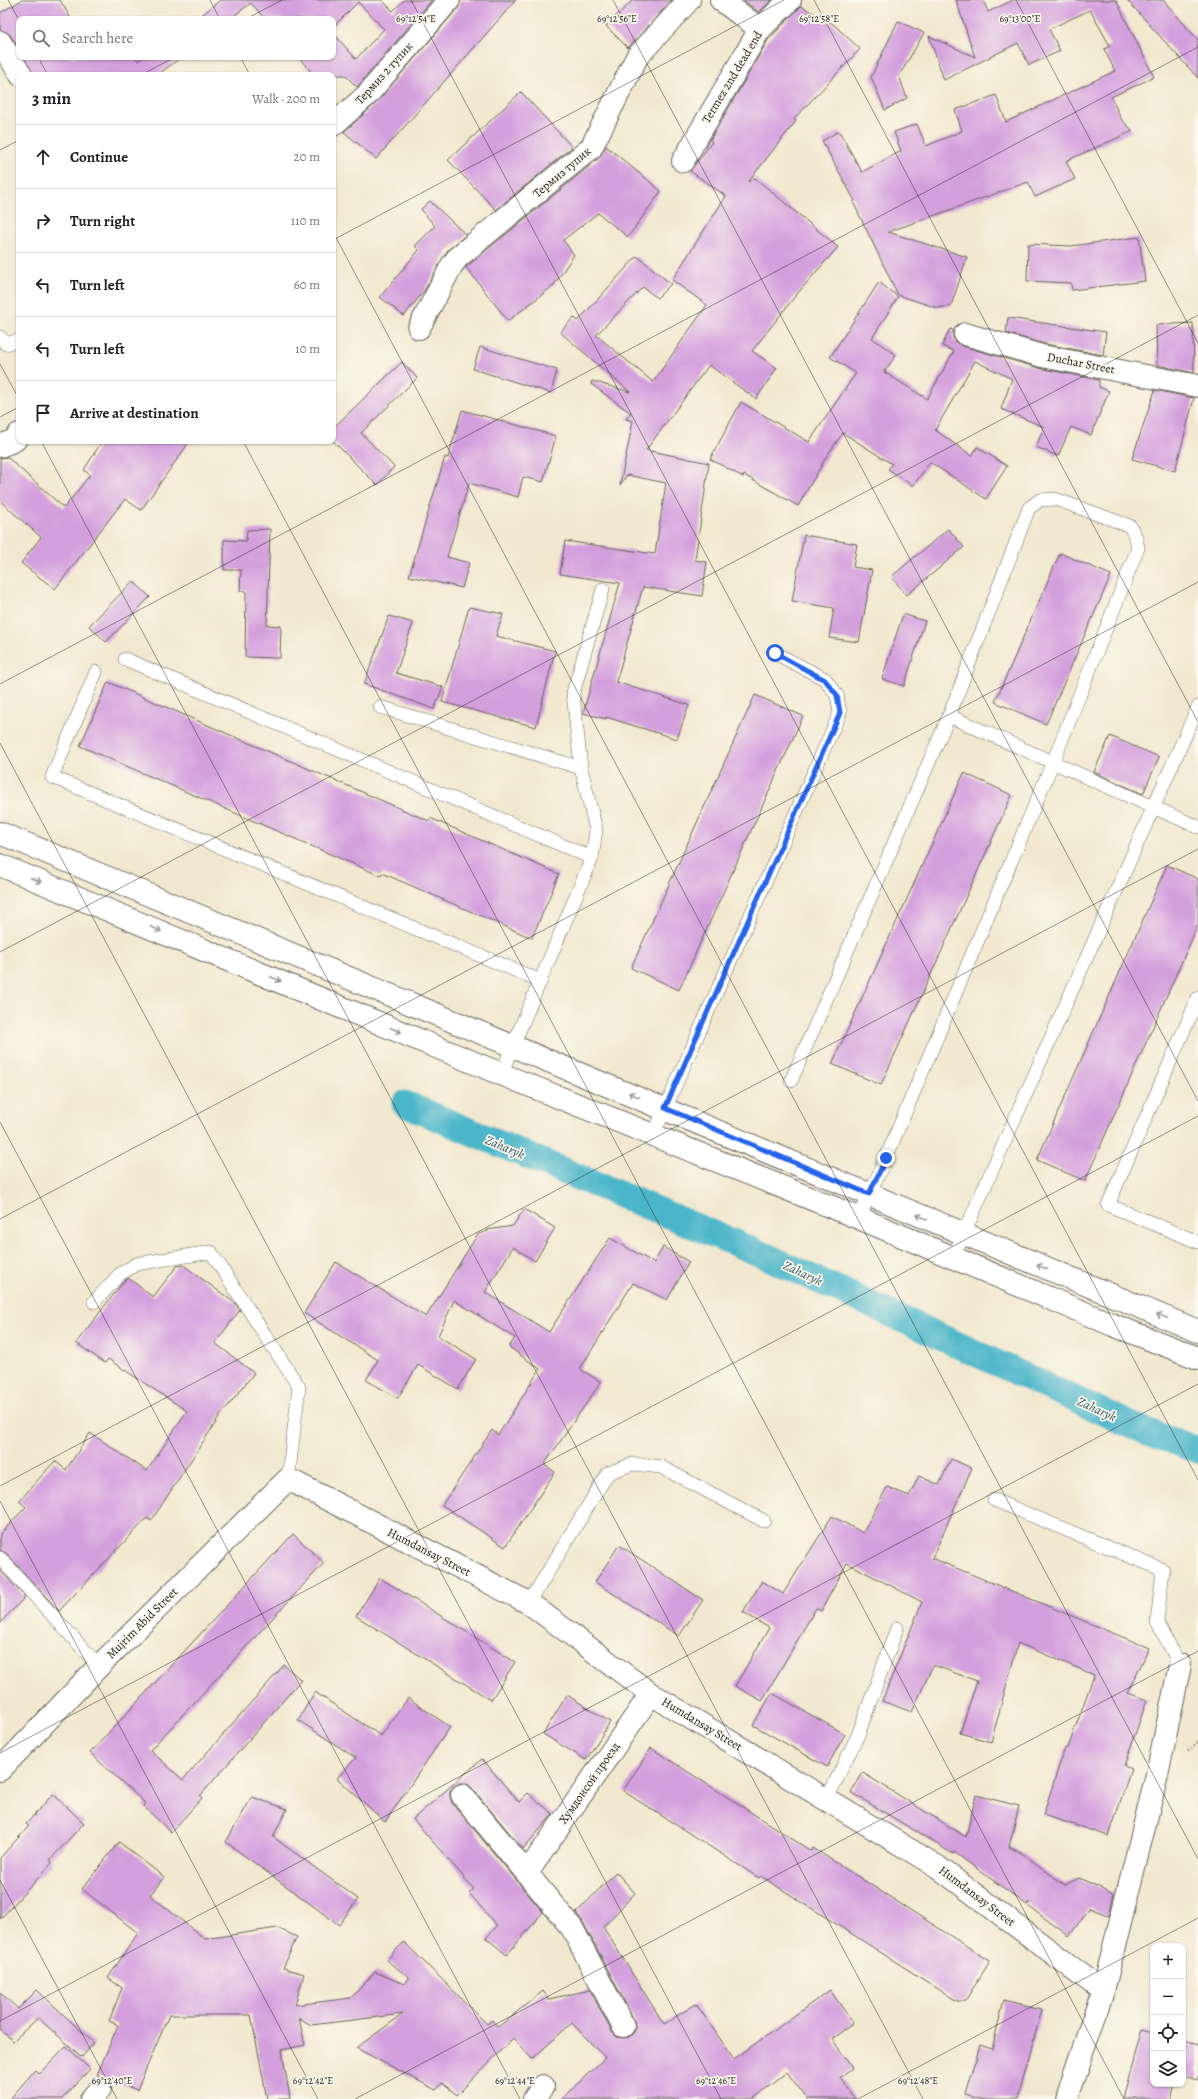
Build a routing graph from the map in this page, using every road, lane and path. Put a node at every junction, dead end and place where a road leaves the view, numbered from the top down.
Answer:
1 (449, 0) edge
2 (689, 0) edge
3 (721, 0) edge
4 (790, 0) edge
5 (760, 29) junction
6 (0, 42) edge
7 (19, 72) edge
8 (336, 122) edge
9 (683, 161) dead end
10 (419, 328) dead end
11 (965, 334) dead end
12 (0, 337) edge
13 (16, 341) edge
14 (1198, 386) edge
15 (16, 438) edge
16 (0, 446) edge
17 (603, 589) dead end
18 (775, 653) dead end
19 (125, 659) dead end
20 (96, 672) dead end
21 (380, 707) dead end
22 (1198, 708) edge
23 (949, 716) junction
24 (1053, 762) junction
25 (581, 768) junction
26 (1153, 808) junction
27 (1198, 827) edge
28 (0, 833) edge
29 (592, 858) junction
30 (0, 864) edge
31 (541, 981) junction
32 (1198, 998) edge
33 (514, 1045) junction
34 (501, 1074) junction
35 (791, 1080) dead end
36 (665, 1108) junction
37 (653, 1136) junction
38 (869, 1194) junction
39 (859, 1218) junction
40 (965, 1235) junction
41 (1198, 1242) edge
42 (953, 1258) junction
43 (94, 1302) dead end
44 (1198, 1331) edge
45 (1198, 1358) edge
46 (288, 1479) junction
47 (994, 1500) dead end
48 (764, 1521) dead end
49 (0, 1558) edge
50 (529, 1603) junction
51 (897, 1628) dead end
52 (1180, 1665) joint
53 (99, 1666) junction
54 (651, 1694) junction
55 (0, 1770) edge
56 (462, 1794) dead end
57 (827, 1799) junction
58 (527, 1873) junction
59 (1103, 1991) junction
60 (623, 2026) dead end
61 (1066, 2099) edge

1 - 8 street, Термиз 2 тупик
2 - 10 street, Термиз тупик
3 - 5 street
4 - 5 street, Termez 2nd dead end
5 - 9 street, Termez 2nd dead end
6 - 7 street
11 - 14 street, Duchar Street
12 - 13 lane
15 - 16 street
17 - 25 lane
18 - 36 lane
19 - 29 lane
20 - 31 lane
21 - 25 lane
22 - 26 lane
23 - 24 lane
23 - 24 lane
23 - 35 lane
24 - 26 lane
24 - 38 lane
25 - 29 lane
26 - 27 lane
26 - 40 lane
28 - 33 street
29 - 31 lane
30 -> 34 street
31 - 33 lane
32 - 41 lane
33 - 34 lane
36 -> 33 street
34 - 37 street
36 - 37 lane
36 - 38 street
37 - 39 street
38 - 39 lane
40 -> 38 street
39 - 42 street
40 - 42 lane
44 -> 40 street
42 - 45 street
43 - 46 lane
46 - 50 street, Humdansay Street
46 - 53 street, Mujrim Abid Street
47 - 52 lane
48 - 50 lane
49 - 53 lane
50 - 54 street, Humdansay Street
51 - 57 lane
52 - 59 street
53 - 55 street, Mujrim Abid Street
54 - 57 street, Humdansay Street
54 - 58 street, Хумдонсой проезд
56 - 58 street
57 - 59 street, Humdansay Street
58 - 60 street
59 - 61 street

